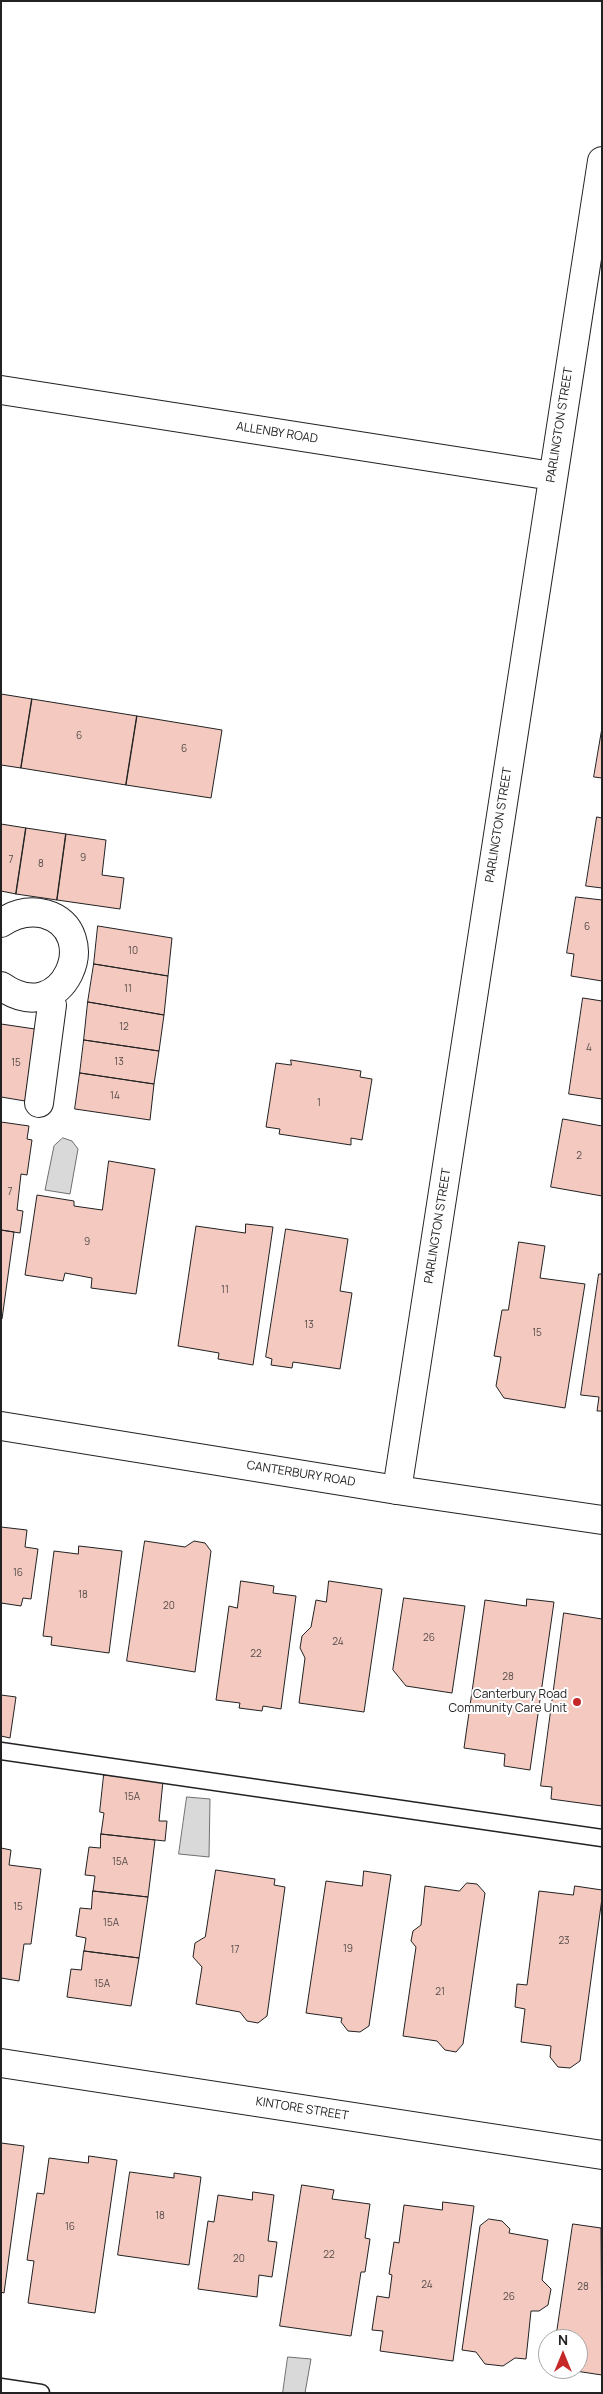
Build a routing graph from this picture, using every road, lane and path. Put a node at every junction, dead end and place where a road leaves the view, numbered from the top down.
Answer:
1 (602, 161) edge
2 (1, 390) edge
3 (552, 476) junction
4 (1, 923) edge
5 (1, 986) edge
6 (47, 996) junction
7 (39, 1103) dead end
8 (1, 1426) edge
9 (397, 1490) junction
10 (602, 1520) edge
11 (1, 1751) edge
12 (602, 1838) edge
13 (1, 2063) edge
14 (602, 2155) edge
15 (1, 2387) edge
16 (41, 2393) edge

1 - 3 street, PARLINGTON STREET
2 - 3 street, ALLENBY ROAD
3 - 9 street, PARLINGTON STREET
4 - 6 street
5 - 6 street
6 - 7 street
8 - 9 street, CANTERBURY ROAD
9 - 10 street, CANTERBURY ROAD
11 - 12 lane
13 - 14 street, KINTORE STREET
15 - 16 lane

